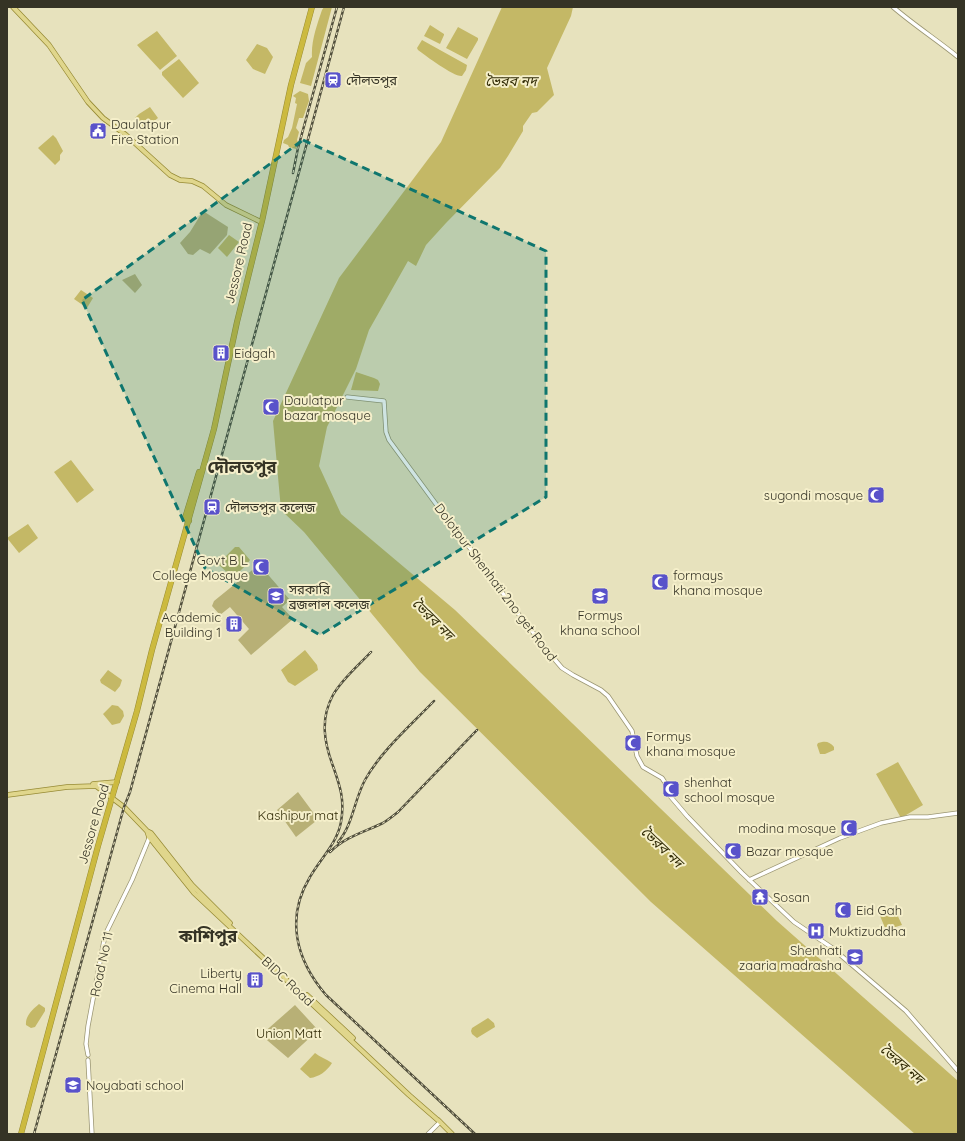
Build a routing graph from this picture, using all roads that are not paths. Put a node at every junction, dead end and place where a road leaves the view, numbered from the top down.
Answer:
1 (13, 7) edge
2 (310, 7) edge
3 (893, 7) edge
4 (958, 57) edge
5 (259, 221) junction
6 (348, 397) dead end
7 (189, 521) junction
8 (117, 782) junction
9 (7, 794) edge
10 (112, 799) junction
11 (958, 813) edge
12 (149, 834) junction
13 (750, 880) junction
14 (88, 1055) dead end
15 (88, 1060) dead end
16 (958, 1071) edge
17 (440, 1122) junction
18 (20, 1134) edge
19 (92, 1134) edge
20 (428, 1134) edge
21 (452, 1134) edge

1 - 5 main road
2 - 5 highway, Jessore Road
2 - 7 highway, Jessore Road
3 - 4 street
5 - 7 highway, Jessore Road
6 - 13 street, Dolotpur Shenhati 2no get Road
7 - 8 highway, Jessore Road
8 - 9 main road
8 - 10 highway, Jessore Road
9 - 10 main road, BIDC Road
10 - 12 main road, BIDC Road
10 - 18 highway, Jessore Road
11 - 13 street
12 - 14 street, Road No 11
12 - 17 main road, BIDC Road
13 - 16 street, Dolotpur Shenhati 2no get Road
15 - 19 street
17 - 20 street
17 - 21 main road, BIDC Road

